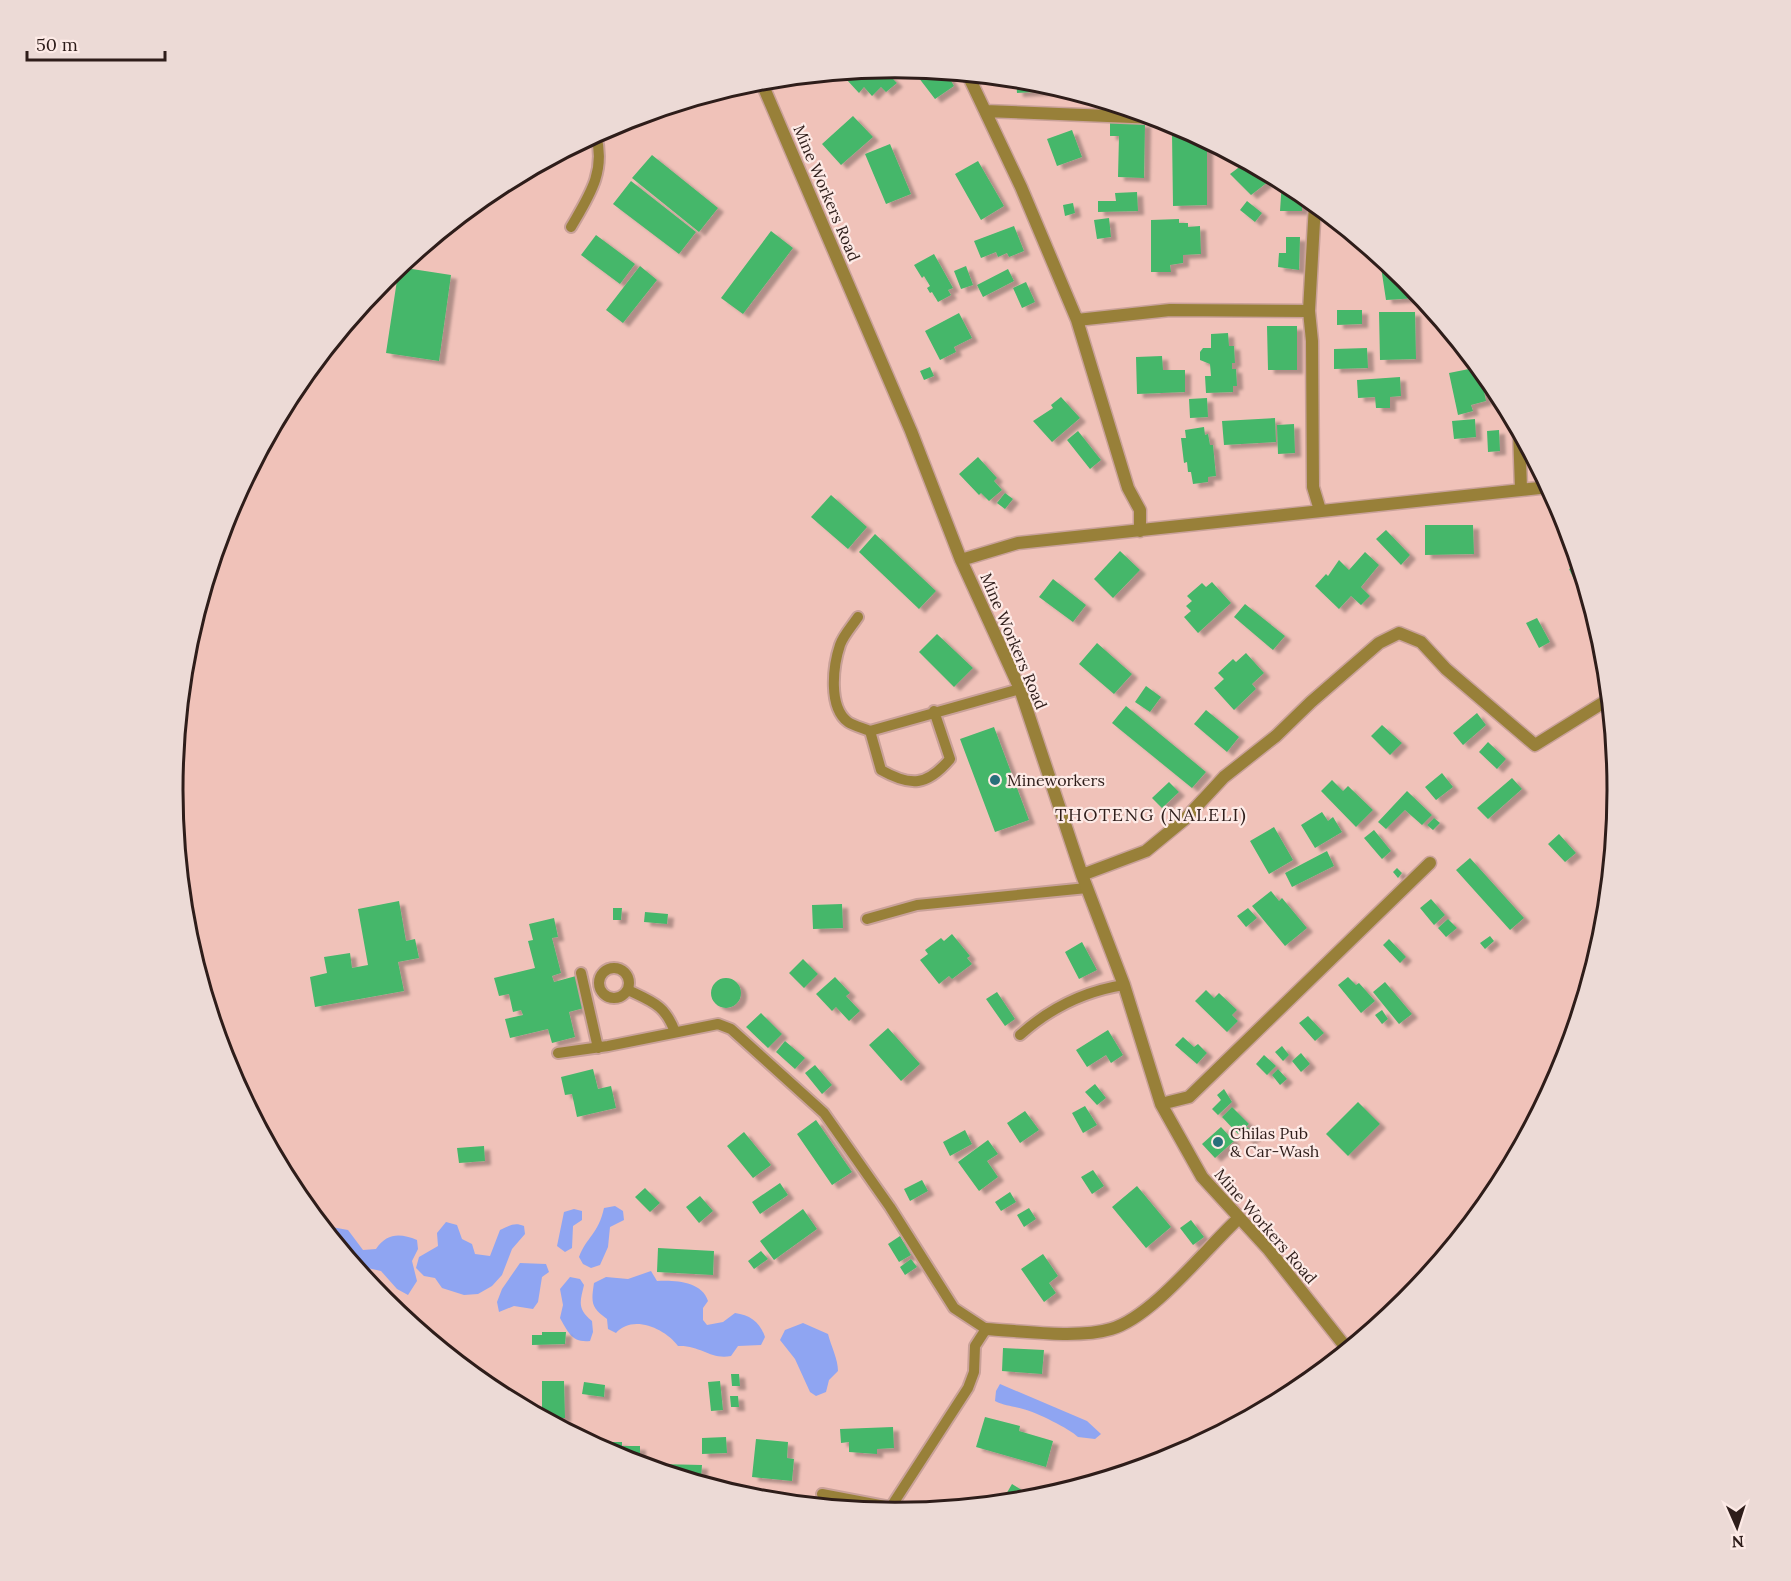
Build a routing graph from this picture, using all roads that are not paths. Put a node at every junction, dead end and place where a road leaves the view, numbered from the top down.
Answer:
1 (972, 83) edge
2 (765, 90) edge
3 (985, 111) junction
4 (1127, 117) edge
5 (598, 143) edge
6 (1314, 215) edge
7 (571, 227) dead end
8 (1309, 311) junction
9 (1077, 320) junction
10 (1520, 446) edge
11 (1541, 488) edge
12 (1521, 489) junction
13 (1320, 510) junction
14 (1140, 531) junction
15 (962, 560) junction
16 (858, 618) dead end
17 (1020, 689) junction
18 (1602, 704) edge
19 (934, 711) junction
20 (870, 731) junction
21 (1430, 863) dead end
22 (1082, 875) junction
23 (1087, 888) junction
24 (867, 919) dead end
25 (581, 973) dead end
26 (598, 984) junction
27 (1124, 985) junction
28 (584, 986) junction
29 (628, 990) junction
30 (675, 1032) junction
31 (1020, 1035) dead end
32 (598, 1048) junction
33 (558, 1053) dead end
34 (1161, 1104) junction
35 (1239, 1218) junction
36 (986, 1329) junction
37 (1343, 1344) edge
38 (822, 1494) dead end
39 (852, 1501) edge
40 (894, 1503) edge

1 - 3 street
2 - 15 street, Mine Workers Road
3 - 4 street
3 - 9 street
5 - 7 lane
6 - 8 street
8 - 9 street
8 - 13 street
9 - 14 street
10 - 12 street
11 - 12 street
12 - 13 street
13 - 14 street
14 - 15 street
15 - 17 street, Mine Workers Road
16 - 20 lane
17 - 19 lane
17 - 22 street, Mine Workers Road
18 - 22 street
19 - 20 lane
19 - 20 lane
21 - 34 street
22 - 23 street, Mine Workers Road
23 - 24 lane
23 - 27 street, Mine Workers Road
25 - 28 lane
26 - 28 lane
26 - 29 lane
26 - 29 lane
27 - 31 lane
27 - 34 street, Mine Workers Road
28 - 32 lane
29 - 30 lane
30 - 32 lane
30 - 36 lane
32 - 33 lane
34 - 35 street, Mine Workers Road
35 - 36 street
35 - 37 street, Mine Workers Road
36 - 40 lane
38 - 39 lane

